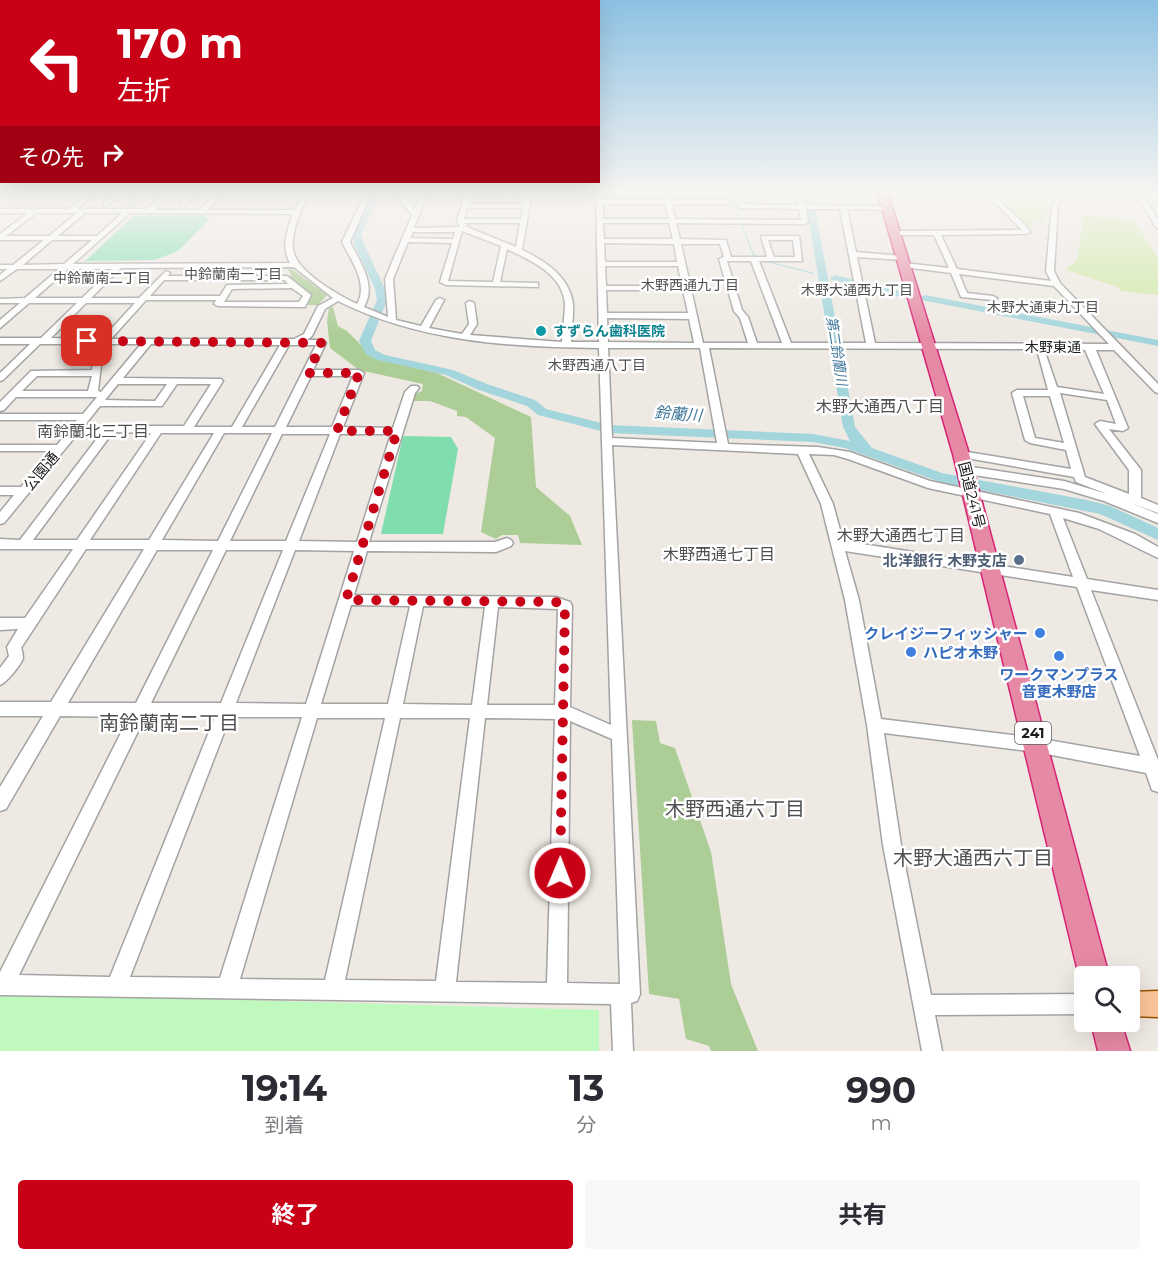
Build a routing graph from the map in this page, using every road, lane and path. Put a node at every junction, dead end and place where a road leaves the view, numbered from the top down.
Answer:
1 (48, 240) edge
2 (97, 240) edge
3 (290, 240) edge
4 (347, 240) edge
5 (406, 240) edge
6 (408, 240) edge
7 (493, 240) edge
8 (521, 240) edge
9 (765, 240) edge
10 (796, 240) edge
11 (849, 240) edge
12 (896, 240) edge
13 (940, 240) edge
14 (1052, 240) edge
15 (456, 241) joint
16 (601, 242) joint
17 (677, 242) junction
18 (506, 246) junction
19 (516, 251) junction
20 (852, 254) junction
21 (728, 259) junction
22 (754, 259) junction
23 (771, 259) junction
24 (903, 261) junction
25 (601, 264) junction
26 (681, 264) junction
27 (298, 265) junction
28 (0, 267) edge
29 (14, 267) junction
30 (66, 267) junction
31 (118, 267) junction
32 (172, 267) junction
33 (953, 270) junction
34 (162, 278) junction
35 (0, 279) edge
36 (496, 284) junction
37 (1056, 284) junction
38 (535, 285) dead end
39 (294, 286) junction
40 (602, 288) junction
41 (687, 288) junction
42 (222, 298) junction
43 (338, 298) junction
44 (993, 298) dead end
45 (142, 299) junction
46 (440, 300) dead end
47 (0, 301) edge
48 (28, 301) junction
49 (84, 301) junction
50 (470, 303) dead end
51 (364, 309) junction
52 (603, 315) junction
53 (692, 316) junction
54 (388, 318) junction
55 (0, 325) edge
56 (424, 329) junction
57 (464, 338) junction
58 (0, 341) edge
59 (40, 341) junction
60 (103, 341) junction
61 (148, 342) junction
62 (290, 343) junction
63 (603, 344) junction
64 (566, 345) junction
65 (701, 345) junction
66 (753, 345) junction
67 (788, 346) junction
68 (871, 346) junction
69 (930, 346) junction
70 (1088, 347) junction
71 (1115, 347) junction
72 (1036, 348) junction
73 (96, 373) junction
74 (308, 373) junction
75 (0, 378) edge
76 (116, 381) junction
77 (174, 381) junction
78 (414, 388) dead end
79 (1158, 390) edge
80 (1054, 391) junction
81 (14, 394) junction
82 (1112, 398) junction
83 (94, 399) junction
84 (0, 408) edge
85 (0, 417) edge
86 (86, 417) junction
87 (75, 429) junction
88 (110, 429) junction
89 (158, 430) junction
90 (187, 430) junction
91 (221, 430) junction
92 (236, 430) junction
93 (279, 430) junction
94 (337, 431) junction
95 (397, 431) junction
96 (606, 432) junction
97 (723, 443) junction
98 (0, 448) edge
99 (60, 448) junction
100 (1072, 448) junction
101 (802, 451) junction
102 (961, 454) junction
103 (1079, 474) junction
104 (968, 482) junction
105 (0, 491) edge
106 (24, 491) junction
107 (1135, 498) junction
108 (1158, 509) edge
109 (1055, 511) junction
110 (1158, 519) edge
111 (0, 520) edge
112 (507, 543) dead end
113 (0, 544) edge
114 (23, 544) junction
115 (82, 544) junction
116 (153, 544) junction
117 (223, 545) junction
118 (291, 545) junction
119 (363, 545) junction
120 (838, 545) junction
121 (1158, 553) edge
122 (990, 568) junction
123 (1084, 583) junction
124 (1158, 595) edge
125 (346, 600) junction
126 (418, 600) junction
127 (492, 601) junction
128 (0, 624) edge
129 (29, 624) junction
130 (0, 679) edge
131 (0, 709) edge
132 (56, 709) junction
133 (141, 710) junction
134 (225, 710) junction
135 (312, 711) junction
136 (394, 712) junction
137 (478, 712) junction
138 (564, 712) junction
139 (875, 725) junction
140 (620, 734) junction
141 (1036, 745) junction
142 (1155, 766) edge
143 (1158, 784) edge
144 (0, 803) edge
145 (1091, 966) edge
146 (2, 985) edge
147 (116, 987) junction
148 (227, 989) junction
149 (333, 989) junction
150 (445, 991) junction
151 (557, 993) junction
152 (621, 994) junction
153 (1074, 1004) edge
154 (1140, 1004) edge
155 (1158, 1004) edge
156 (924, 1005) junction
157 (1108, 1032) edge
158 (622, 1051) edge
159 (932, 1051) edge
160 (1113, 1051) edge

1 - 29 street
2 - 30 street
3 - 27 street
4 - 51 street
5 - 54 street
6 - 15 street
7 - 18 street
8 - 19 street
9 - 23 street
10 - 23 street
11 - 20 street
12 - 24 highway, 国道241号 / 241
13 - 33 street
14 - 37 street
15 - 36 street
16 - 17 street
16 - 25 street
17 - 21 street
17 - 26 street
18 - 19 street
18 - 36 street
19 - 64 street
20 - 24 street
20 - 68 street
21 - 22 street
21 - 66 street
22 - 23 street
22 - 67 street
24 - 33 street
24 - 69 highway, 国道241号 / 241
25 - 26 street
25 - 40 street
26 - 41 street
27 - 32 street
27 - 43 street, 木野東通
28 - 29 street
29 - 30 street
29 - 35 street
30 - 31 street
30 - 48 street
31 - 32 street
31 - 49 street
32 - 34 street
33 - 37 street
33 - 44 street
34 - 39 street
34 - 45 street
36 - 38 street
37 - 71 street
39 - 42 street
39 - 42 street
40 - 41 street
40 - 52 street
41 - 53 street
42 - 45 street
43 - 51 street, 木野東通
43 - 62 street
45 - 49 street
45 - 60 street
46 - 56 street
47 - 48 street
48 - 49 street
48 - 55 street
49 - 59 street
50 - 57 street
51 - 54 street, 木野東通
52 - 53 street
52 - 63 street
53 - 65 street
54 - 56 street, 木野東通
56 - 57 street, 木野東通
57 - 64 street, 木野東通
58 - 59 street
59 - 60 street
59 - 75 street
60 - 61 street
60 - 73 street
61 - 62 street
61 - 76 street, 公園通
62 - 74 street
62 - 92 street
63 - 64 street, 木野東通
63 - 65 street, 木野東通
63 - 96 street
65 - 66 street, 木野東通
65 - 97 street
66 - 67 street, 木野東通
67 - 68 street, 木野東通
68 - 69 street, 木野東通
69 - 72 street, 木野東通
69 - 102 highway, 国道241号 / 241
70 - 71 street, 木野東通
70 - 72 street, 木野東通
70 - 82 street
71 - 79 street
72 - 80 street
73 - 81 street
73 - 83 street
74 - 93 street
74 - 94 street
76 - 77 street
76 - 83 street, 公園通
77 - 83 street
77 - 90 street
78 - 95 street
80 - 82 street
80 - 100 street
80 - 100 street
81 - 83 street
81 - 84 street
82 - 107 street
83 - 86 street, 公園通
85 - 86 street
86 - 87 street, 公園通
87 - 88 street
87 - 99 street, 公園通
88 - 89 street
88 - 114 street
89 - 90 street
89 - 115 street
90 - 91 street
91 - 92 street
91 - 116 street
92 - 93 street
93 - 94 street
93 - 117 street
94 - 95 street
94 - 118 street
95 - 119 street
96 - 97 street
96 - 140 street
97 - 101 street
98 - 99 street
99 - 106 street, 公園通
100 - 103 street
101 - 104 street
101 - 120 street
102 - 103 street
102 - 104 highway, 国道241号 / 241
103 - 107 street
104 - 109 street
104 - 110 street
104 - 122 highway, 国道241号 / 241
105 - 106 street
106 - 111 street, 公園通
107 - 108 street
109 - 121 street
109 - 123 street
112 - 119 street
113 - 114 street
114 - 115 street
115 - 116 street
115 - 129 street
116 - 117 street
116 - 132 street
117 - 118 street
117 - 133 street
118 - 119 street
118 - 134 street
119 - 125 street
120 - 122 street
120 - 139 street
122 - 123 street
122 - 141 highway, 国道241号 / 241
123 - 124 street
123 - 142 street
125 - 126 street
125 - 135 street
126 - 127 street
126 - 136 street
127 - 137 street
127 - 138 street
128 - 129 street
129 - 130 street
131 - 132 street
132 - 133 street
132 - 144 street
133 - 134 street
133 - 146 street
134 - 135 street
134 - 147 street
135 - 136 street
135 - 148 street
136 - 137 street
136 - 149 street
137 - 138 street
137 - 150 street
138 - 140 street
138 - 151 street
139 - 141 street
139 - 156 street
140 - 152 street
141 - 142 street
141 - 145 highway, 国道241号 / 241
142 - 143 street
146 - 147 street
147 - 148 street
148 - 149 street
149 - 150 street
150 - 151 street
151 - 152 street
152 - 158 street
153 - 156 street
154 - 155 main road
156 - 159 street
157 - 160 highway

